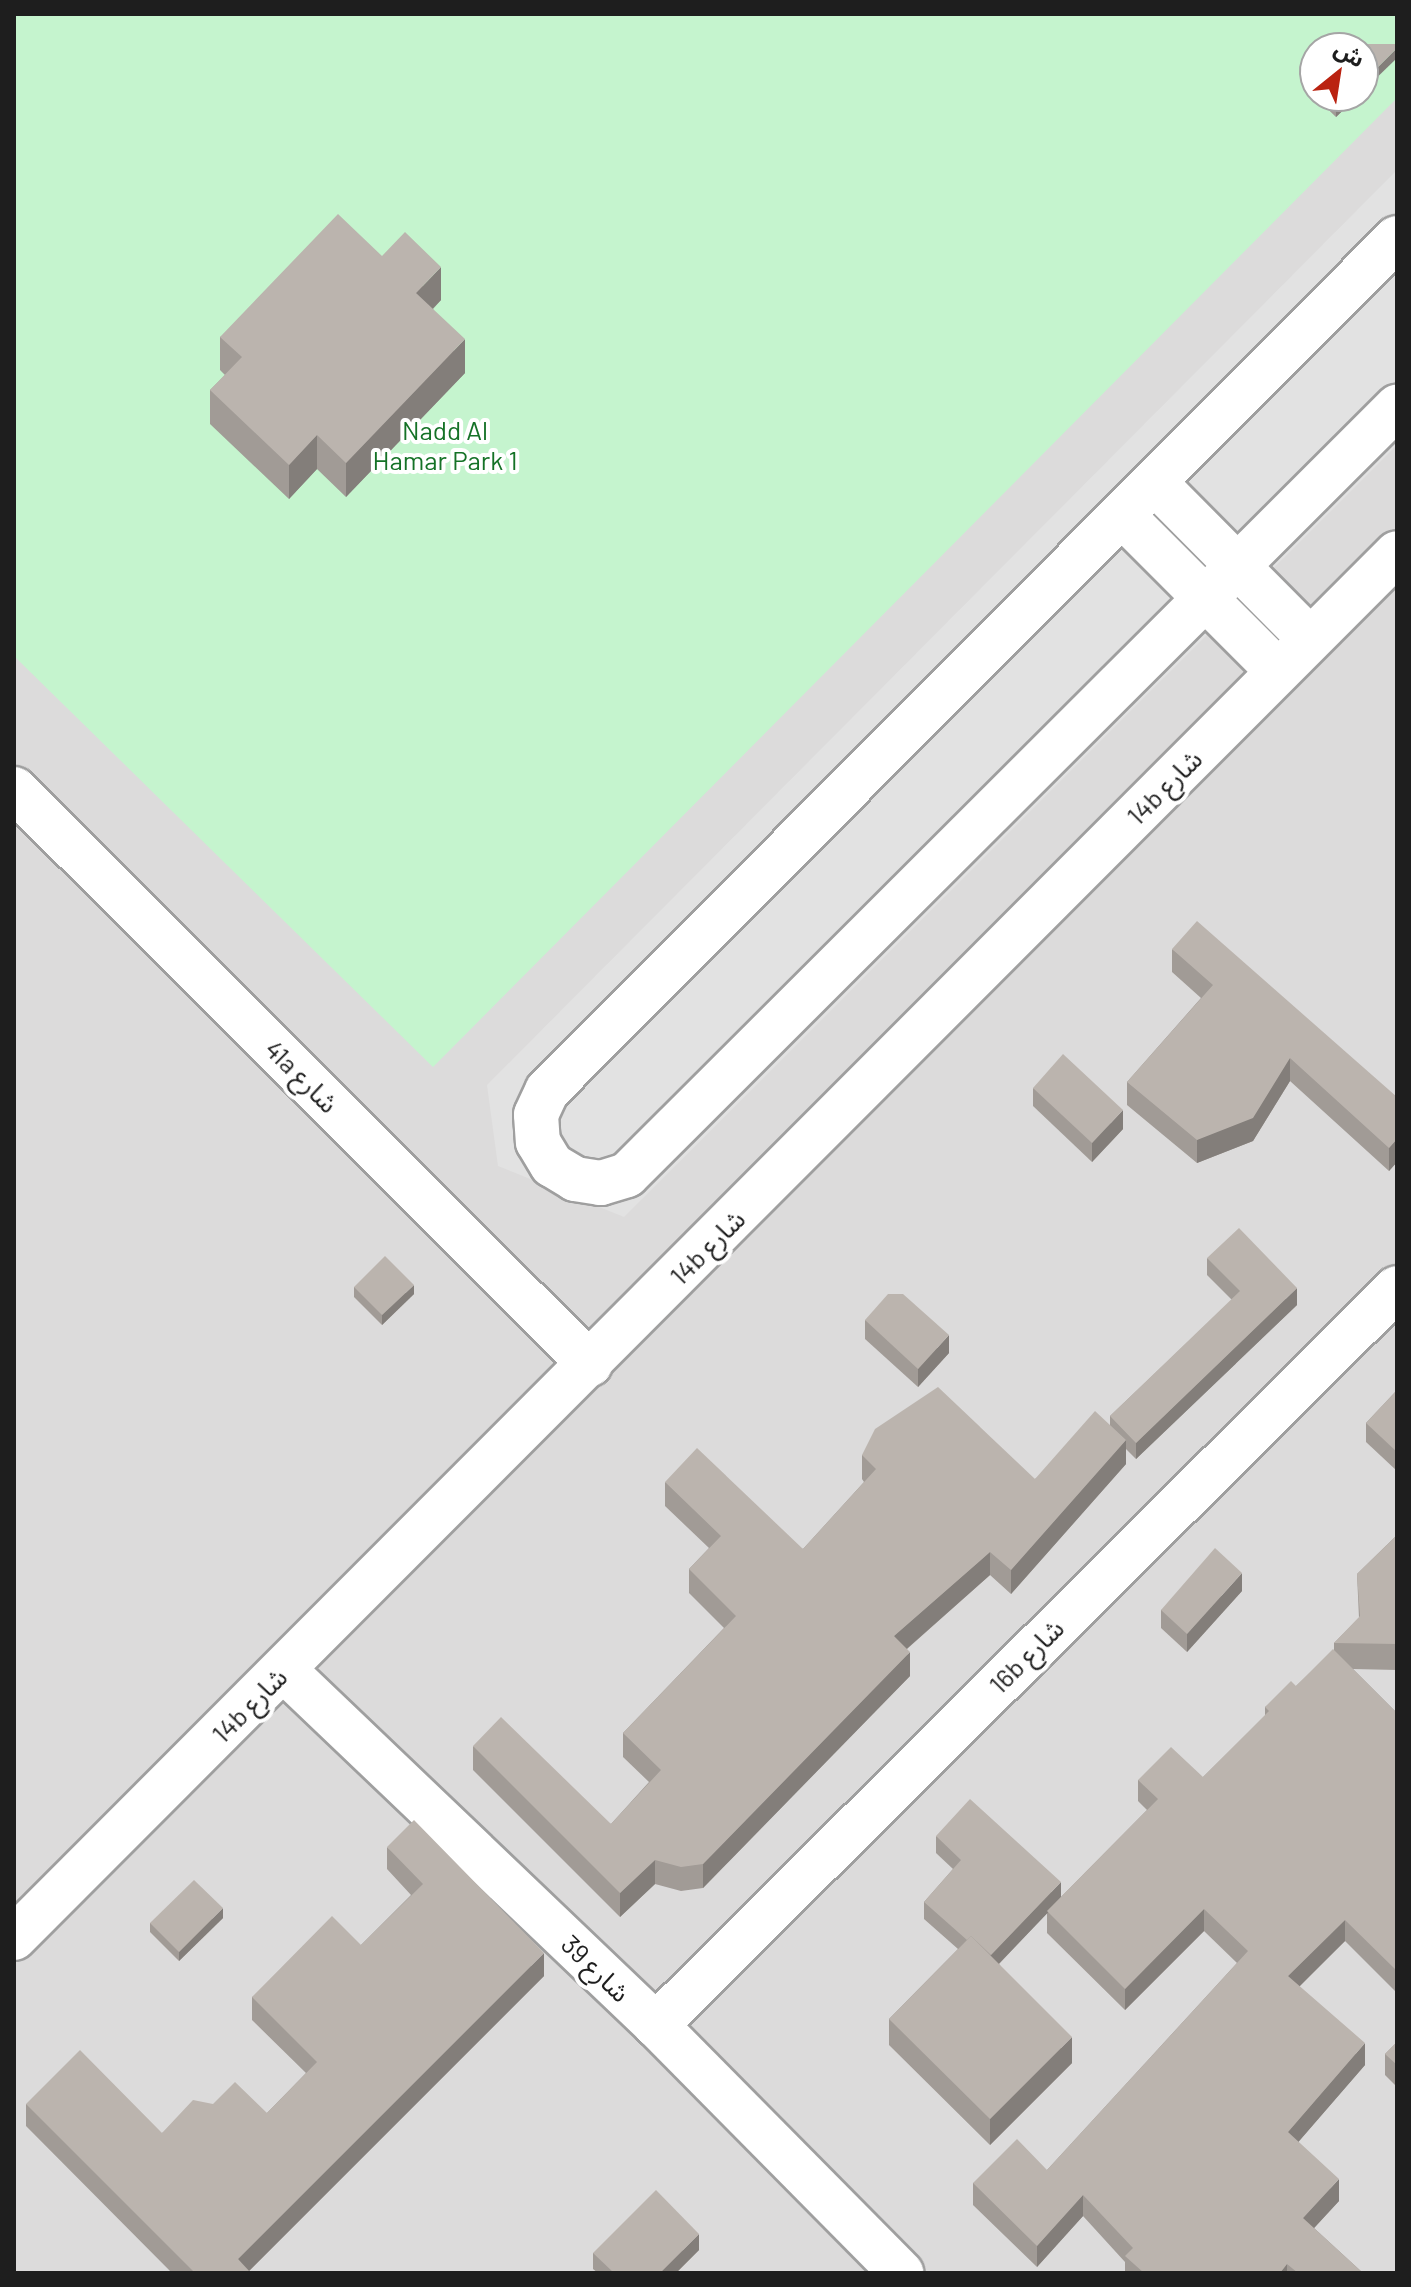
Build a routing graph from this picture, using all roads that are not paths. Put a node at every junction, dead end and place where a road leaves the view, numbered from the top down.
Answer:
1 (1397, 238) edge
2 (1397, 407) edge
3 (1156, 484) junction
4 (1123, 516) junction
5 (1397, 553) edge
6 (1237, 566) junction
7 (1206, 599) junction
8 (1310, 639) junction
9 (1278, 671) junction
10 (14, 789) edge
11 (1397, 1288) edge
12 (590, 1364) junction
13 (284, 1670) junction
14 (14, 1938) edge
15 (656, 2025) junction
16 (901, 2273) edge

1 - 3 street
2 - 6 street
3 - 4 street
3 - 6 street
4 - 7 street
4 - 7 street
5 - 8 street, 14b شارع
6 - 7 street
6 - 8 street
7 - 9 street
8 - 9 street, 14b شارع
9 - 12 street, 14b شارع
10 - 12 street, 41a شارع
11 - 15 street, 16b شارع
12 - 13 street, 14b شارع
13 - 14 street, 14b شارع
13 - 15 street, شارع 39
15 - 16 street, شارع 39

